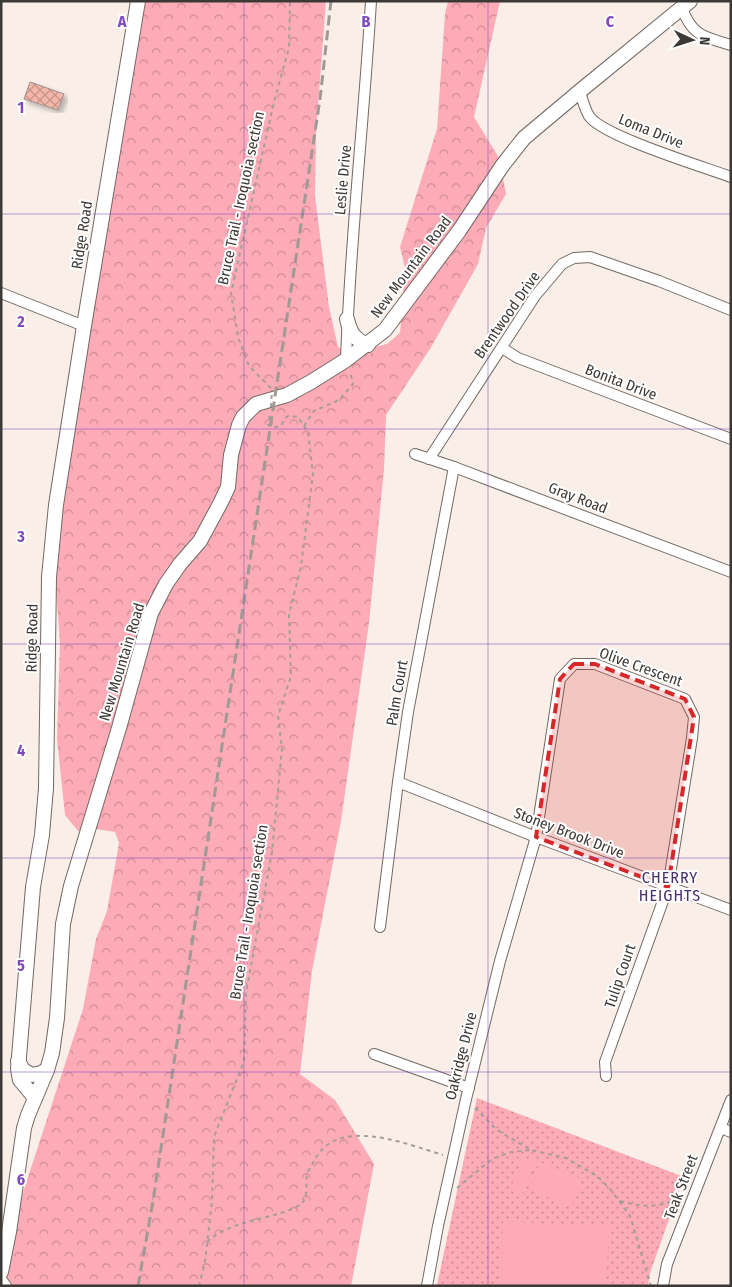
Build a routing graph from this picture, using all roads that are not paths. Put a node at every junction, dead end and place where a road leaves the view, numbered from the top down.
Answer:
1 (138, 1) edge
2 (370, 1) edge
3 (686, 4) edge
4 (731, 45) edge
5 (580, 91) junction
6 (731, 177) edge
7 (1, 293) edge
8 (731, 310) edge
9 (347, 319) junction
10 (84, 326) junction
11 (368, 345) junction
12 (502, 348) junction
13 (347, 360) junction
14 (731, 439) edge
15 (414, 454) dead end
16 (429, 459) junction
17 (454, 467) junction
18 (731, 572) edge
19 (398, 782) junction
20 (536, 837) junction
21 (668, 887) junction
22 (731, 910) edge
23 (380, 927) dead end
24 (374, 1054) dead end
25 (18, 1062) junction
26 (47, 1070) junction
27 (606, 1076) dead end
28 (469, 1088) junction
29 (35, 1098) junction
30 (731, 1100) edge
31 (726, 1130) edge
32 (1, 1272) edge
33 (1, 1279) edge
34 (6, 1286) edge
35 (427, 1286) edge
36 (662, 1286) edge

1 - 10 main road, Ridge Road
2 - 9 street, Leslie Drive
3 - 4 street
3 - 5 main road, New Mountain Road
5 - 6 street, Loma Drive
5 - 11 main road, New Mountain Road
7 - 10 street
8 - 12 street, Brentwood Drive
9 - 11 main road
9 - 13 street, Leslie Drive
10 - 25 main road, Ridge Road
11 - 13 main road, New Mountain Road
12 - 14 street, Bonita Drive
12 - 16 street, Brentwood Drive
13 - 26 main road, New Mountain Road
15 - 16 street, Gray Road
16 - 17 street, Gray Road
17 - 18 street, Gray Road
17 - 19 street, Palm Court
19 - 20 street, Stoney Brook Drive
19 - 23 street, Palm Court
20 - 21 street, Stoney Brook Drive
20 - 21 street, Olive Crescent
20 - 28 street, Oakridge Drive
21 - 22 street, Stoney Brook Drive
21 - 27 street, Tulip Court
24 - 28 street
25 - 26 main road
25 - 29 main road, Ridge Road
26 - 29 main road, New Mountain Road
28 - 35 street, Oakridge Drive
29 - 32 main road
30 - 31 street, Teak Street
31 - 36 street, Teak Street
33 - 34 street

